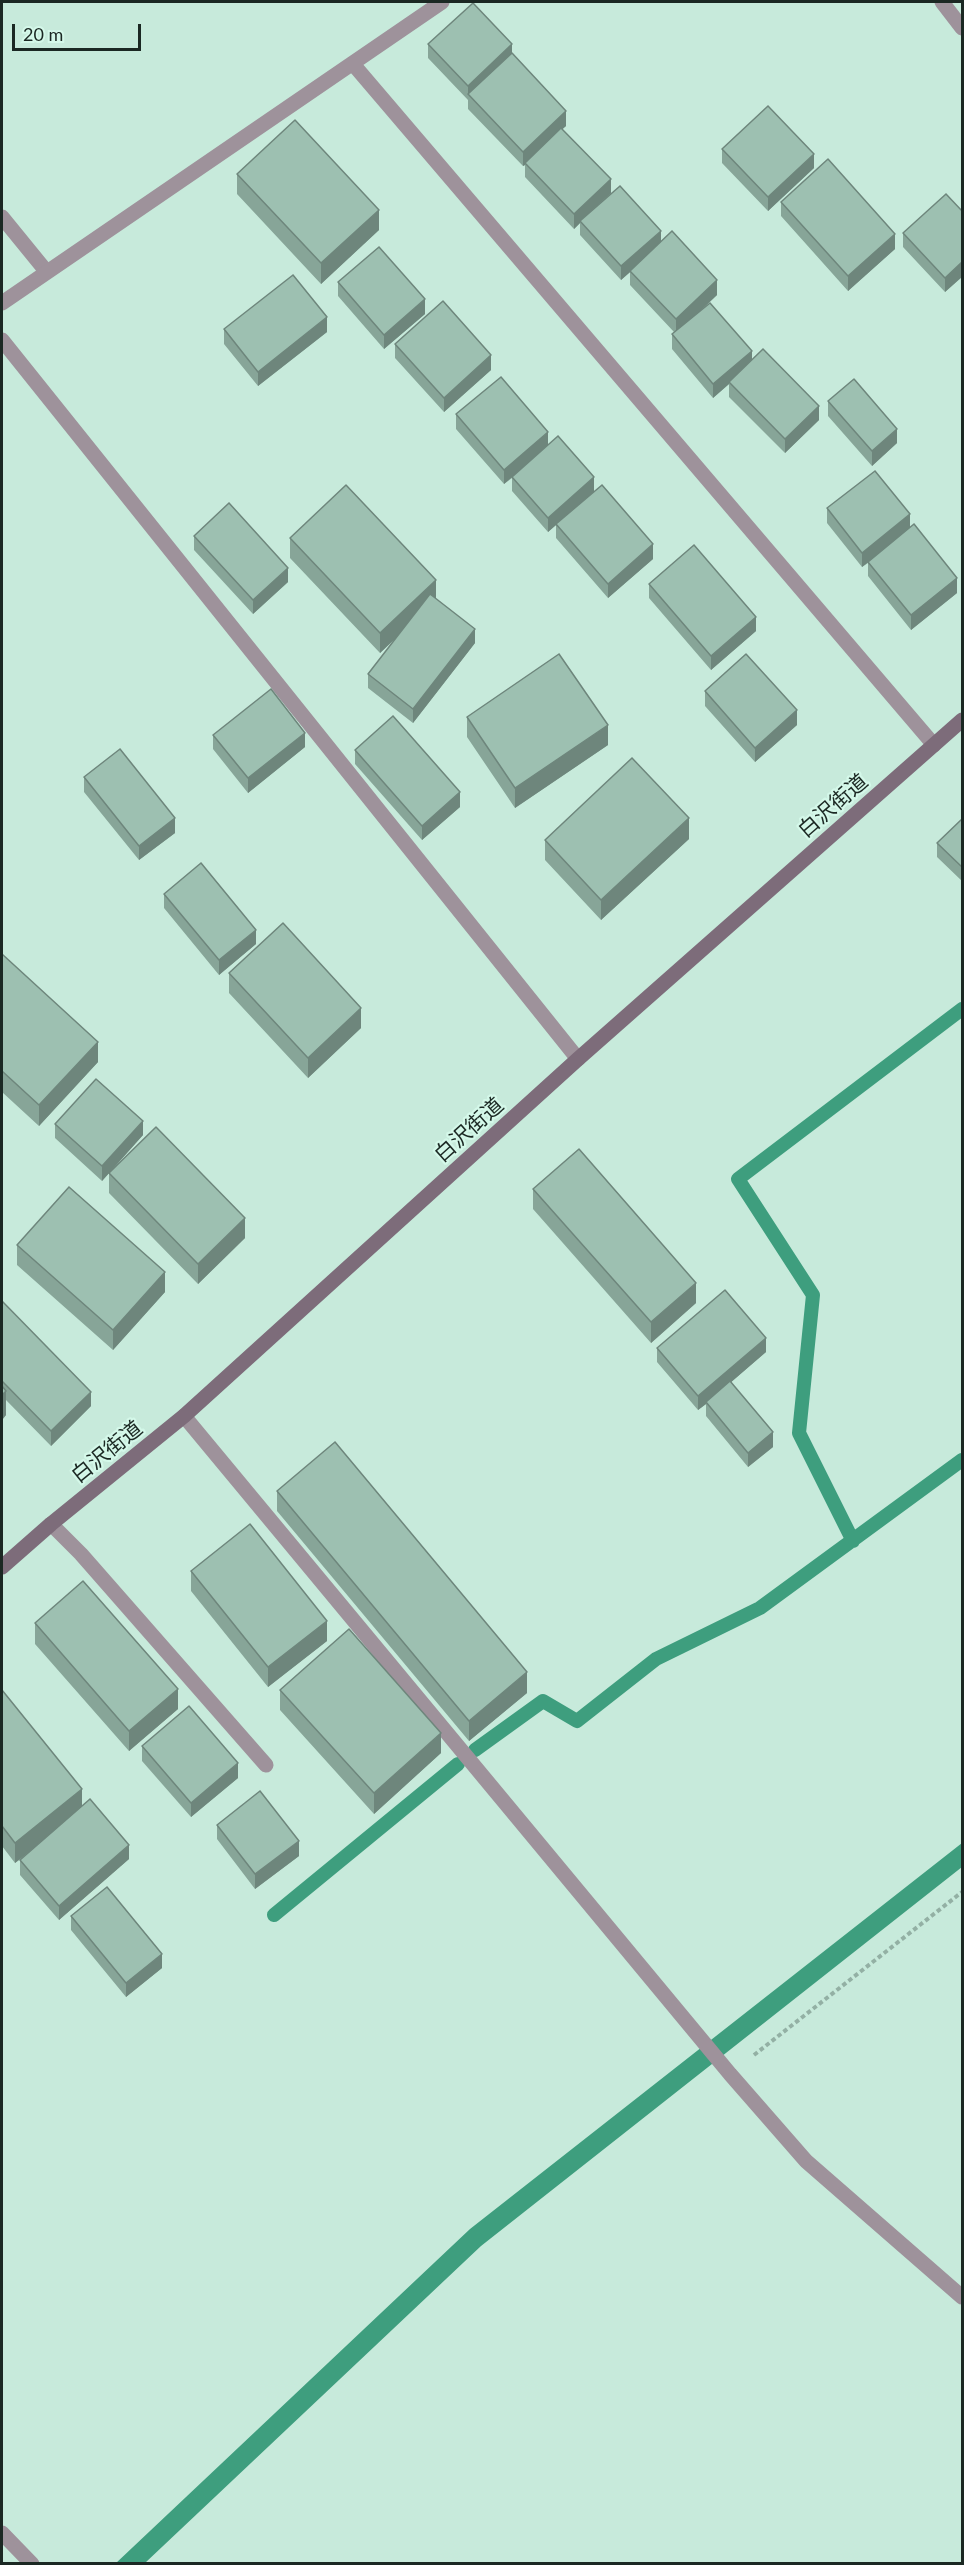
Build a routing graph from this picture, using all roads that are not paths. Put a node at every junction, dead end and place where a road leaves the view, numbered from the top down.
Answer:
1 (442, 2) edge
2 (942, 2) edge
3 (963, 28) edge
4 (353, 64) junction
5 (2, 218) edge
6 (46, 271) junction
7 (2, 303) edge
8 (2, 340) edge
9 (963, 720) edge
10 (934, 745) junction
11 (578, 1059) junction
12 (184, 1416) junction
13 (51, 1524) junction
14 (2, 1567) edge
15 (266, 1765) dead end
16 (963, 2297) edge
17 (2, 2533) edge
18 (32, 2564) edge

1 - 4 street
2 - 3 street
4 - 6 street
4 - 10 street
5 - 6 street
6 - 7 street
8 - 11 street
9 - 10 main road, 白沢街道
10 - 11 main road, 白沢街道
11 - 12 main road, 白沢街道
12 - 13 main road, 白沢街道
12 - 16 street
13 - 14 main road, 白沢街道
13 - 15 street
17 - 18 street

